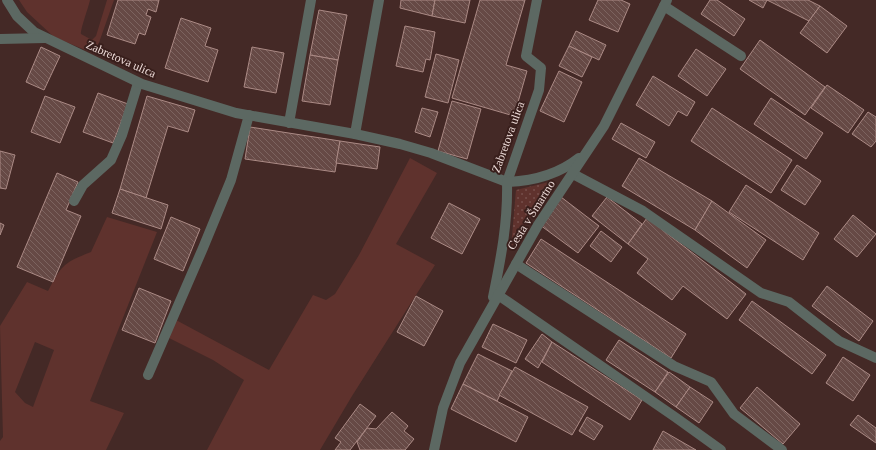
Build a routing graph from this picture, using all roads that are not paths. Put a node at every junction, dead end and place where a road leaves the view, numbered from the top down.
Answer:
1 (7, 0) edge
2 (311, 0) edge
3 (379, 0) edge
4 (537, 0) edge
5 (666, 3) edge
6 (47, 38) junction
7 (0, 39) edge
8 (741, 56) dead end
9 (138, 83) junction
10 (249, 115) junction
11 (289, 123) junction
12 (355, 134) junction
13 (587, 152) junction
14 (573, 174) junction
15 (507, 182) junction
16 (74, 201) dead end
17 (516, 264) junction
18 (498, 295) junction
19 (491, 307) junction
20 (876, 358) edge
21 (148, 375) dead end
22 (434, 450) edge
23 (721, 450) edge
24 (782, 450) edge

1 - 6 street, Zabretova ulica
2 - 11 street
3 - 12 street
4 - 15 street, Zabretova ulica
5 - 8 street
5 - 13 street, Cesta v Šmartno
6 - 7 street
6 - 9 street, Zabretova ulica
9 - 10 street, Zabretova ulica
9 - 16 street
10 - 11 street, Zabretova ulica
10 - 21 street
11 - 12 street, Zabretova ulica
12 - 15 street, Zabretova ulica
13 - 14 street, Cesta v Šmartno
13 - 15 street
14 - 17 street, Cesta v Šmartno
14 - 20 street
15 - 19 street
17 - 18 street, Cesta v Šmartno
17 - 24 street
18 - 19 street, Cesta v Šmartno
18 - 23 street
19 - 22 street, Cesta v Šmartno

